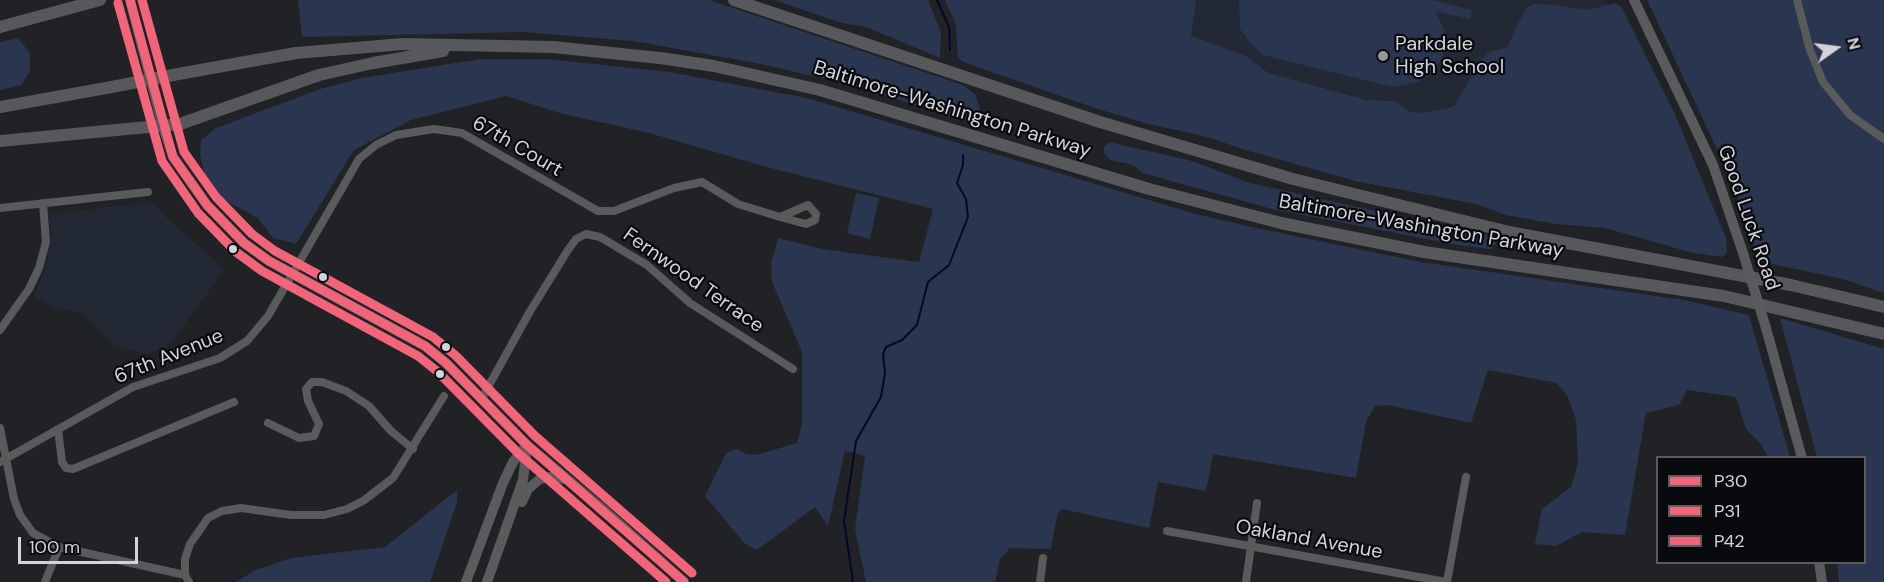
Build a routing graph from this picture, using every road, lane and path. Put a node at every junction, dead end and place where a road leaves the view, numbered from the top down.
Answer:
1 (130, 0) edge
2 (734, 0) edge
3 (1634, 0) edge
4 (1797, 0) edge
5 (98, 1) edge
6 (0, 27) edge
7 (519, 45) junction
8 (0, 107) edge
9 (163, 127) junction
10 (1884, 139) edge
11 (0, 141) edge
12 (148, 192) dead end
13 (43, 203) junction
14 (0, 208) edge
15 (780, 217) dead end
16 (292, 273) junction
17 (1884, 307) edge
18 (0, 330) edge
19 (1884, 334) edge
20 (793, 369) dead end
21 (444, 396) dead end
22 (482, 398) junction
23 (234, 402) dead end
24 (268, 423) dead end
25 (0, 428) edge
26 (58, 429) junction
27 (527, 445) junction
28 (413, 449) junction
29 (1801, 456) edge
30 (4, 461) edge
31 (1466, 477) dead end
32 (568, 479) junction
33 (1257, 503) dead end
34 (1167, 531) dead end
35 (1251, 546) junction
36 (59, 547) junction
37 (497, 557) junction
38 (1043, 558) dead end
39 (1819, 564) edge
40 (187, 579) edge
41 (45, 582) edge
42 (466, 582) edge
43 (487, 582) edge
44 (684, 582) edge
45 (1040, 582) edge
46 (1246, 582) edge
47 (1446, 582) edge
48 (1822, 582) edge

1 - 9 main road
2 - 17 highway, Baltimore-Washington Parkway
3 - 29 main road, Good Luck Road, bridge
4 - 10 street
5 - 6 highway
7 - 8 highway, Baltimore-Washington Parkway, bridge
7 - 9 highway
7 - 19 highway, Baltimore-Washington Parkway
9 - 11 highway
9 - 16 main road
12 - 13 street
13 - 14 street
13 - 18 street
15 - 16 street, 67th Court
16 - 22 main road
16 - 26 street, 67th Avenue
20 - 22 street, Fernwood Terrace
21 - 28 street
22 - 27 main road
23 - 26 street
24 - 28 street
25 - 30 street
26 - 30 street, 67th Avenue
27 - 32 main road
27 - 37 main road
27 - 42 main road
28 - 40 street
30 - 36 street
31 - 47 street
32 - 37 main road
32 - 44 main road
33 - 35 street
34 - 35 street, Oakland Avenue
35 - 46 street
35 - 47 street, Oakland Avenue
36 - 40 street
36 - 41 street
37 - 43 main road
38 - 45 street
39 - 48 main road

